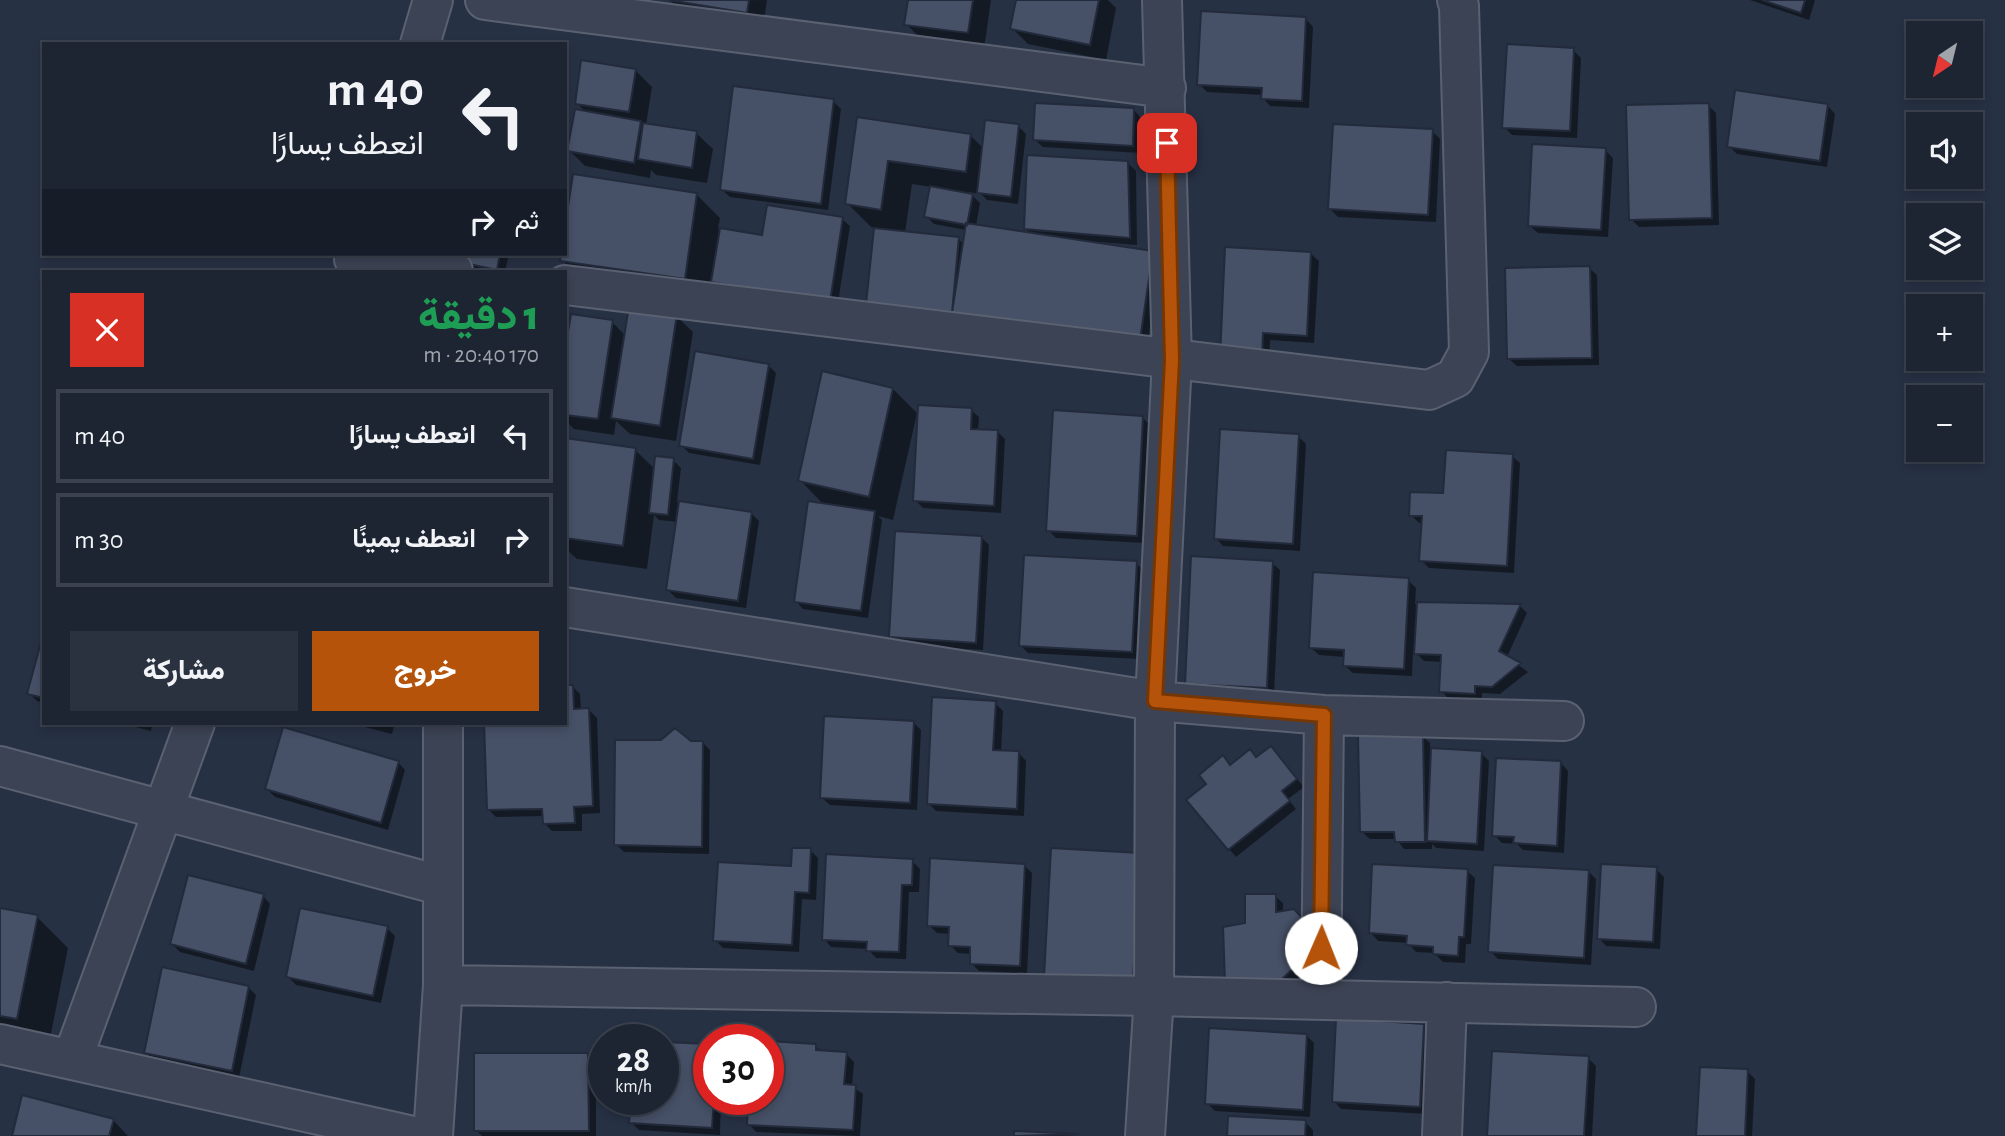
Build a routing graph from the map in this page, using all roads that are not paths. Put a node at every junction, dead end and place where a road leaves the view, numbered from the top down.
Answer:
1 (433, 0) edge
2 (485, 0) edge
3 (1162, 0) edge
4 (1457, 0) edge
5 (421, 42) edge
6 (1166, 88) junction
7 (353, 261) edge
8 (443, 270) edge
9 (567, 285) edge
10 (1172, 360) junction
11 (567, 607) edge
12 (1155, 701) junction
13 (1324, 715) junction
14 (1564, 721) dead end
15 (194, 725) edge
16 (443, 725) edge
17 (0, 766) edge
18 (164, 809) junction
19 (443, 886) junction
20 (443, 985) junction
21 (1154, 996) junction
22 (1321, 1000) junction
23 (1447, 1002) junction
24 (1636, 1007) dead end
25 (0, 1044) edge
26 (72, 1060) junction
27 (413, 1136) edge
28 (433, 1136) edge
29 (1145, 1136) edge
30 (1442, 1136) edge

1 - 5 street
2 - 6 street
3 - 6 street
4 - 10 street
6 - 10 street
7 - 8 street
9 - 10 street
10 - 12 street
11 - 12 street
12 - 13 street
12 - 21 street
13 - 14 street
13 - 22 street
15 - 18 street
16 - 19 street
17 - 18 street
18 - 19 street
18 - 26 street
19 - 20 street
20 - 21 street
20 - 28 street
21 - 22 street
21 - 29 street
22 - 23 street
23 - 24 street
23 - 30 street
25 - 26 street
26 - 27 street

